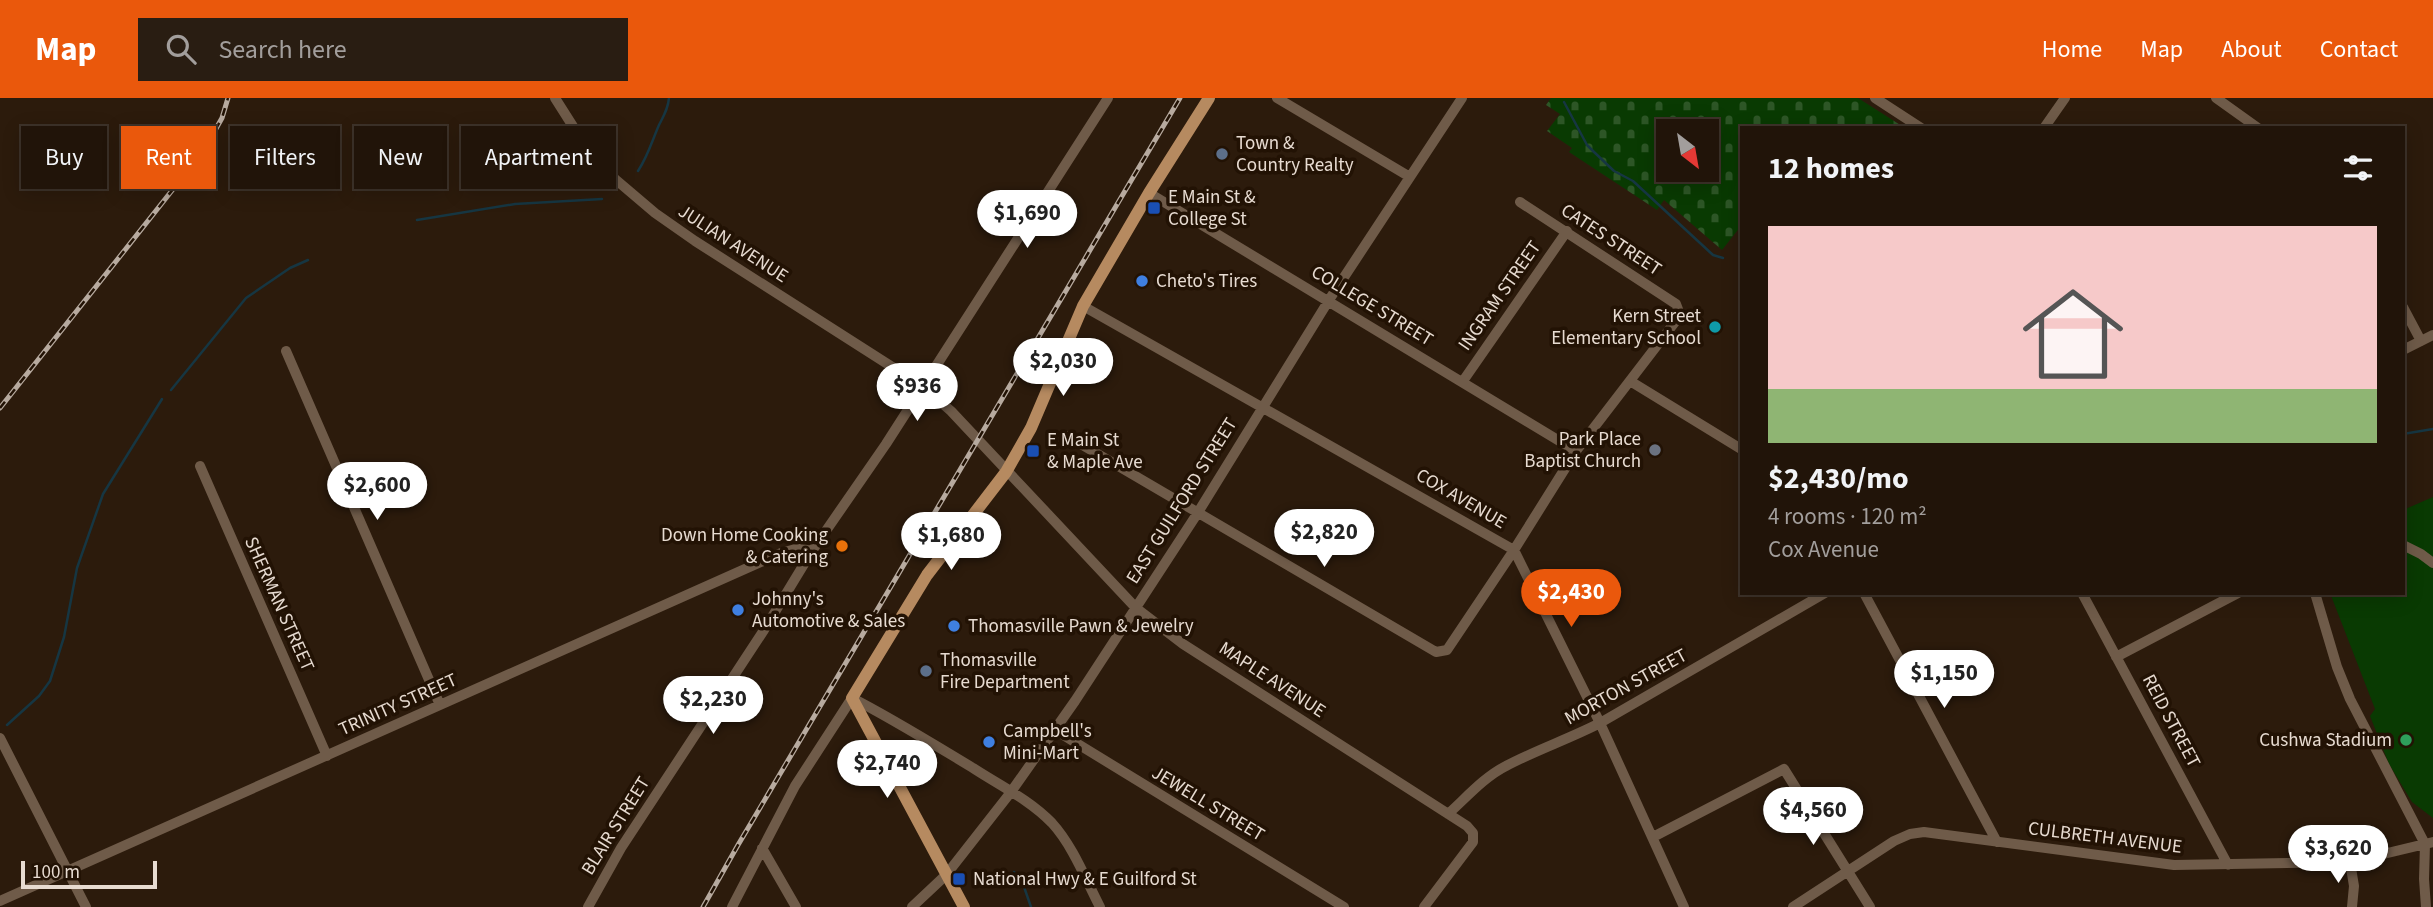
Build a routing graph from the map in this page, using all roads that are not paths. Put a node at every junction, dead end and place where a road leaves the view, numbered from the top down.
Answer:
1 (555, 98) edge
2 (1108, 98) edge
3 (1209, 98) edge
4 (1277, 98) edge
5 (1462, 98) edge
6 (1875, 98) edge
7 (2065, 98) edge
8 (2216, 98) edge
9 (2047, 124) edge
10 (1918, 126) edge
11 (2255, 126) edge
12 (1410, 177) junction
13 (1149, 193) junction
14 (1520, 202) dead end
15 (1567, 231) junction
16 (1329, 299) junction
17 (1083, 306) junction
18 (2405, 311) edge
19 (2433, 335) edge
20 (2421, 341) junction
21 (2405, 349) edge
22 (286, 351) dead end
23 (1463, 381) junction
24 (1630, 381) junction
25 (922, 386) junction
26 (1262, 407) junction
27 (1067, 436) dead end
28 (1740, 448) edge
29 (1576, 451) junction
30 (200, 466) dead end
31 (1006, 472) junction
32 (1197, 514) junction
33 (2405, 546) edge
34 (1514, 550) junction
35 (811, 551) junction
36 (2433, 562) edge
37 (1822, 595) edge
38 (1865, 595) edge
39 (2083, 595) edge
40 (2234, 595) edge
41 (2316, 595) edge
42 (1136, 608) junction
43 (2116, 657) junction
44 (852, 698) junction
45 (440, 705) junction
46 (1600, 723) junction
47 (1055, 730) junction
48 (0, 738) edge
49 (327, 756) junction
50 (1011, 792) junction
51 (1448, 814) junction
52 (1653, 836) junction
53 (1997, 842) junction
54 (2429, 843) edge
55 (762, 848) junction
56 (2350, 862) junction
57 (2228, 865) junction
58 (67, 871) junction
59 (1847, 872) junction
60 (946, 875) junction
61 (0, 901) edge
62 (86, 907) edge
63 (588, 907) edge
64 (732, 907) edge
65 (796, 907) edge
66 (912, 907) edge
67 (964, 907) edge
68 (1100, 907) edge
69 (1344, 907) edge
70 (1424, 907) edge
71 (1684, 907) edge
72 (1793, 907) edge
73 (1870, 907) edge
74 (2352, 907) edge
75 (2426, 907) edge

1 - 25 street, JULIAN AVENUE
2 - 25 street, BLAIR STREET
3 - 13 main road
4 - 12 street
5 - 12 street, EAST GUILFORD STREET
6 - 10 street
7 - 9 street
8 - 11 street
12 - 16 street, EAST GUILFORD STREET
13 - 16 street, COLLEGE STREET
13 - 17 main road
14 - 15 street, CATES STREET
15 - 23 street, INGRAM STREET
15 - 24 street, CATES STREET
16 - 23 street, COLLEGE STREET
16 - 26 street, EAST GUILFORD STREET
17 - 26 street, COX AVENUE
17 - 31 main road
18 - 20 street
19 - 20 street
20 - 21 street
22 - 45 street
23 - 29 street, COLLEGE STREET
24 - 28 street
24 - 29 street
25 - 31 street, MAPLE AVENUE
25 - 35 street, BLAIR STREET
26 - 32 street, EAST GUILFORD STREET
26 - 34 street, COX AVENUE
27 - 32 street
29 - 34 street
30 - 49 street, SHERMAN STREET
31 - 42 street, MAPLE AVENUE
31 - 44 main road
32 - 34 street
32 - 42 street, EAST GUILFORD STREET
33 - 36 street
34 - 46 street, COX AVENUE
35 - 45 street, TRINITY STREET
35 - 63 street, BLAIR STREET
37 - 46 street, MORTON STREET
38 - 53 street
39 - 43 street, REID STREET
40 - 43 street
41 - 54 street
42 - 47 street, EAST GUILFORD STREET
42 - 51 street, MAPLE AVENUE
43 - 57 street, REID STREET
44 - 50 street
44 - 55 street
44 - 60 main road
45 - 49 street, TRINITY STREET
46 - 51 street, MORTON STREET
46 - 52 street, COX AVENUE
47 - 50 street, EAST GUILFORD STREET
47 - 69 street, JEWELL STREET
48 - 58 street
49 - 58 street, TRINITY STREET
50 - 60 street, EAST GUILFORD STREET
50 - 68 street
51 - 70 street, MAPLE AVENUE
52 - 59 street
52 - 71 street, COX AVENUE
53 - 57 street, CULBRETH AVENUE
53 - 59 street, CULBRETH AVENUE
54 - 56 street, CULBRETH AVENUE
54 - 75 street
55 - 64 street
55 - 65 street
56 - 57 street, CULBRETH AVENUE
56 - 74 street
58 - 61 street, TRINITY STREET
58 - 62 street
59 - 72 street, CULBRETH AVENUE
59 - 73 street
60 - 66 street, EAST GUILFORD STREET
60 - 67 main road

